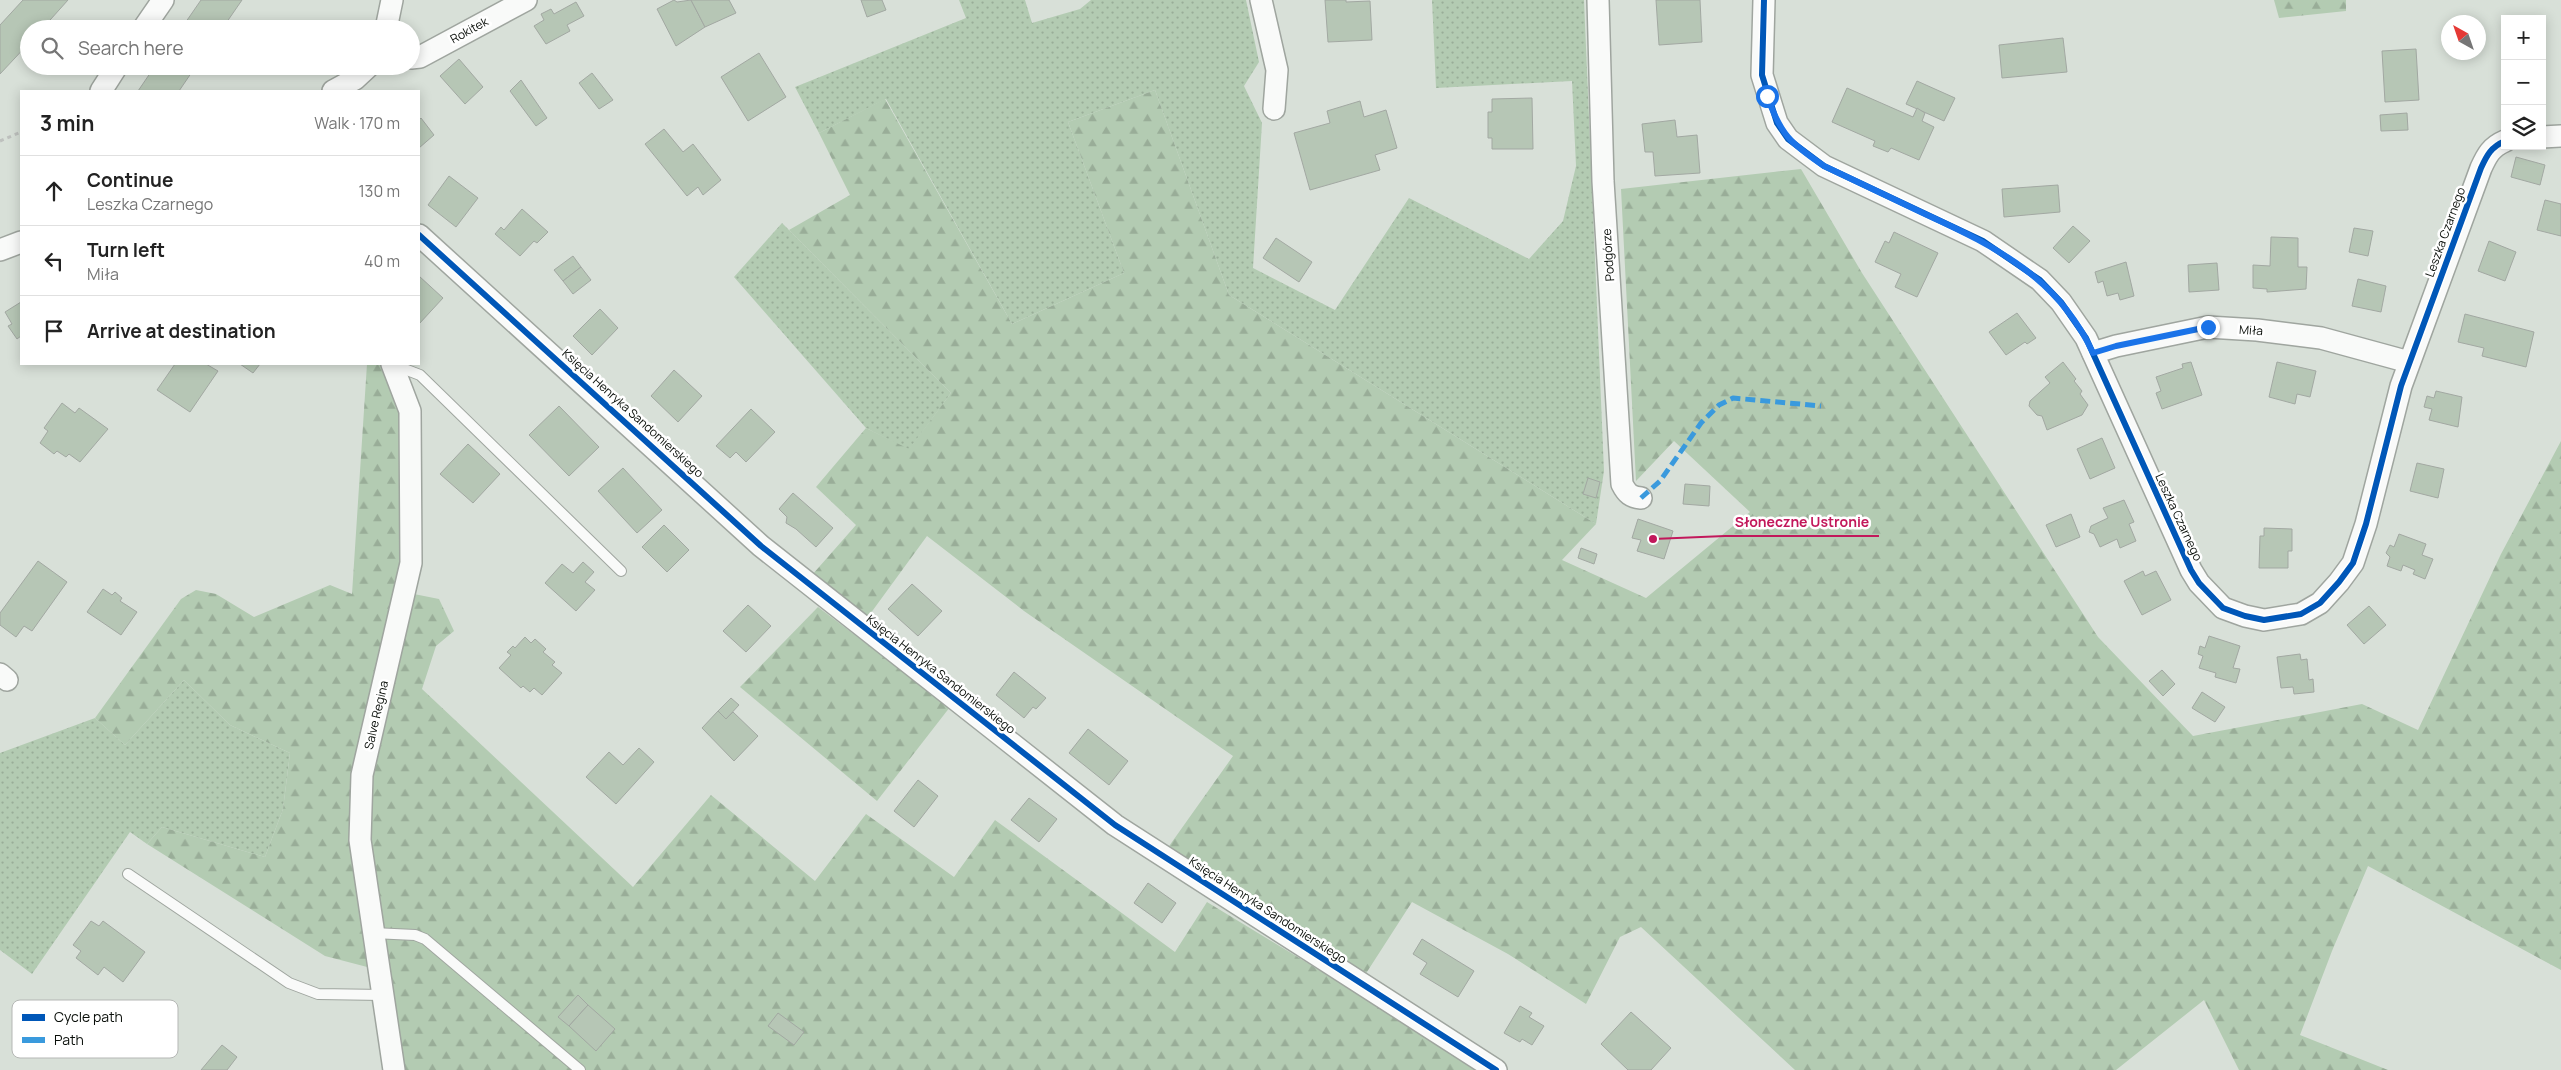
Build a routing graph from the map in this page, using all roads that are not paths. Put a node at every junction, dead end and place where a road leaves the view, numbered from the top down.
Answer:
1 (163, 0) edge
2 (392, 0) edge
3 (526, 0) edge
4 (1261, 0) edge
5 (1598, 0) edge
6 (1764, 0) edge
7 (149, 20) edge
8 (388, 20) edge
9 (420, 57) edge
10 (111, 75) edge
11 (360, 75) edge
12 (102, 90) edge
13 (335, 90) edge
14 (1274, 109) dead end
15 (2561, 136) edge
16 (2546, 137) edge
17 (2501, 143) edge
18 (420, 236) edge
19 (20, 242) edge
20 (0, 250) edge
21 (2093, 353) junction
22 (2409, 362) junction
23 (393, 365) edge
24 (395, 365) edge
25 (1641, 498) dead end
26 (621, 571) dead end
27 (128, 874) dead end
28 (373, 932) junction
29 (383, 996) junction
30 (394, 1070) edge
31 (580, 1070) edge
32 (1496, 1070) edge

1 - 7 street
2 - 8 street
3 - 9 street, Rokitek
4 - 14 street
5 - 25 street, Podgórze
6 - 21 street, Leszka Czarnego
10 - 12 street
11 - 13 street
15 - 16 street
17 - 22 street, Leszka Czarnego
18 - 32 street, Księcia Henryka Sandomierskiego
19 - 20 street
21 - 22 street, Miła
21 - 22 street, Leszka Czarnego
23 - 28 street, Salve Regina
24 - 26 lane
27 - 29 lane
28 - 29 street, Salve Regina
28 - 31 lane
29 - 30 street, Salve Regina

